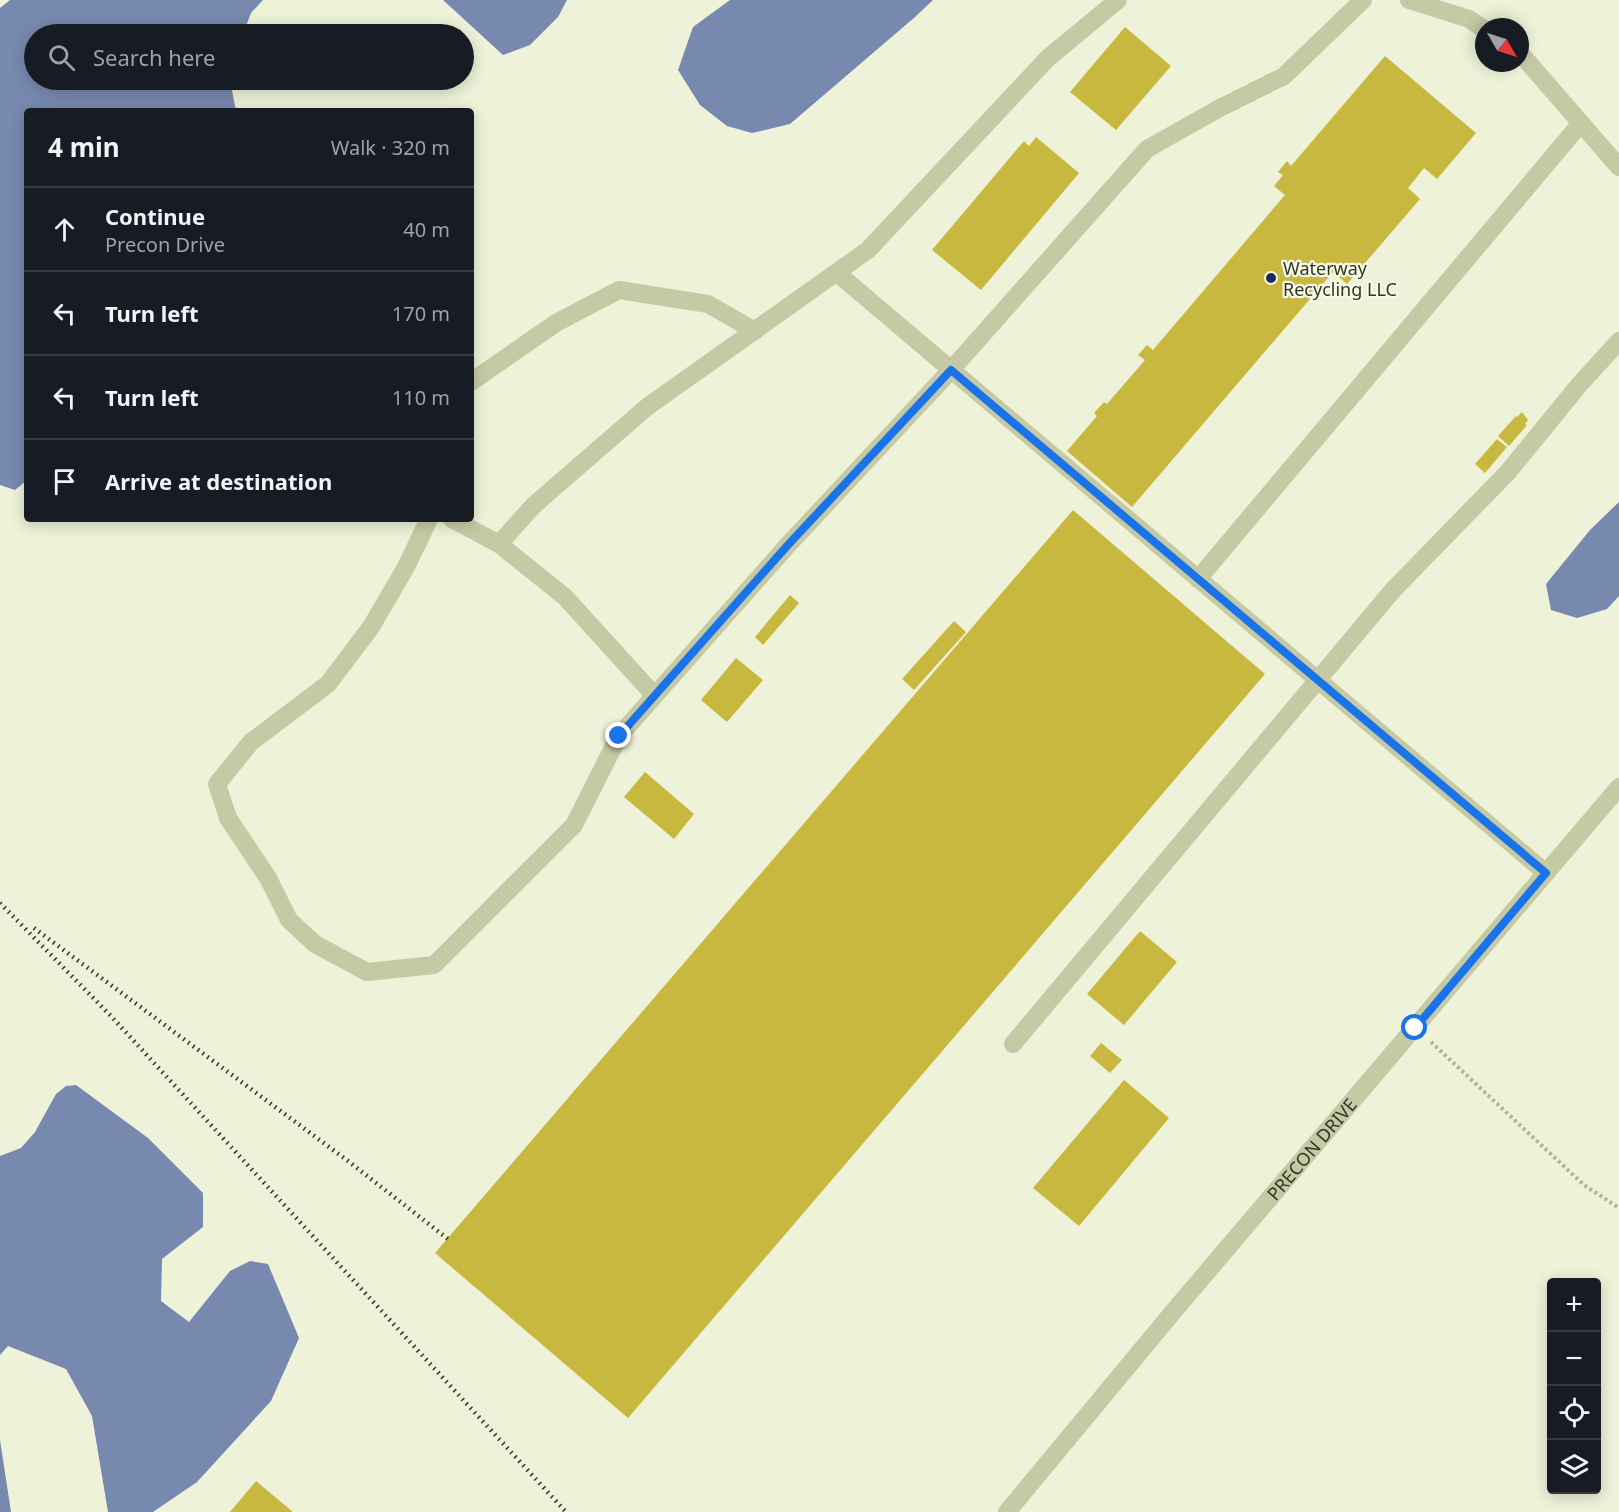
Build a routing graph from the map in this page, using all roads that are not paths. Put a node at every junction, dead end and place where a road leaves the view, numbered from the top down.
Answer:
1 (1118, 0) edge
2 (1363, 0) edge
3 (1409, 0) edge
4 (1475, 23) edge
5 (1529, 63) edge
6 (1581, 123) junction
7 (1619, 167) edge
8 (837, 273) junction
9 (755, 331) junction
10 (1619, 341) edge
11 (951, 370) junction
12 (474, 380) edge
13 (428, 522) edge
14 (458, 522) edge
15 (499, 544) junction
16 (1198, 579) junction
17 (1318, 680) junction
18 (654, 696) junction
19 (1619, 787) edge
20 (1546, 873) junction
21 (1013, 1044) dead end
22 (1007, 1512) edge

1 - 8 street
2 - 11 street
3 - 4 street
5 - 6 street
6 - 7 street
6 - 16 street
8 - 9 street
8 - 11 street
9 - 12 street
9 - 15 street
10 - 17 street
11 - 16 street
11 - 18 street
13 - 18 street
14 - 15 street
15 - 18 street
16 - 17 street
17 - 20 street
17 - 21 street
19 - 20 street, PRECON DRIVE
20 - 22 street, PRECON DRIVE

